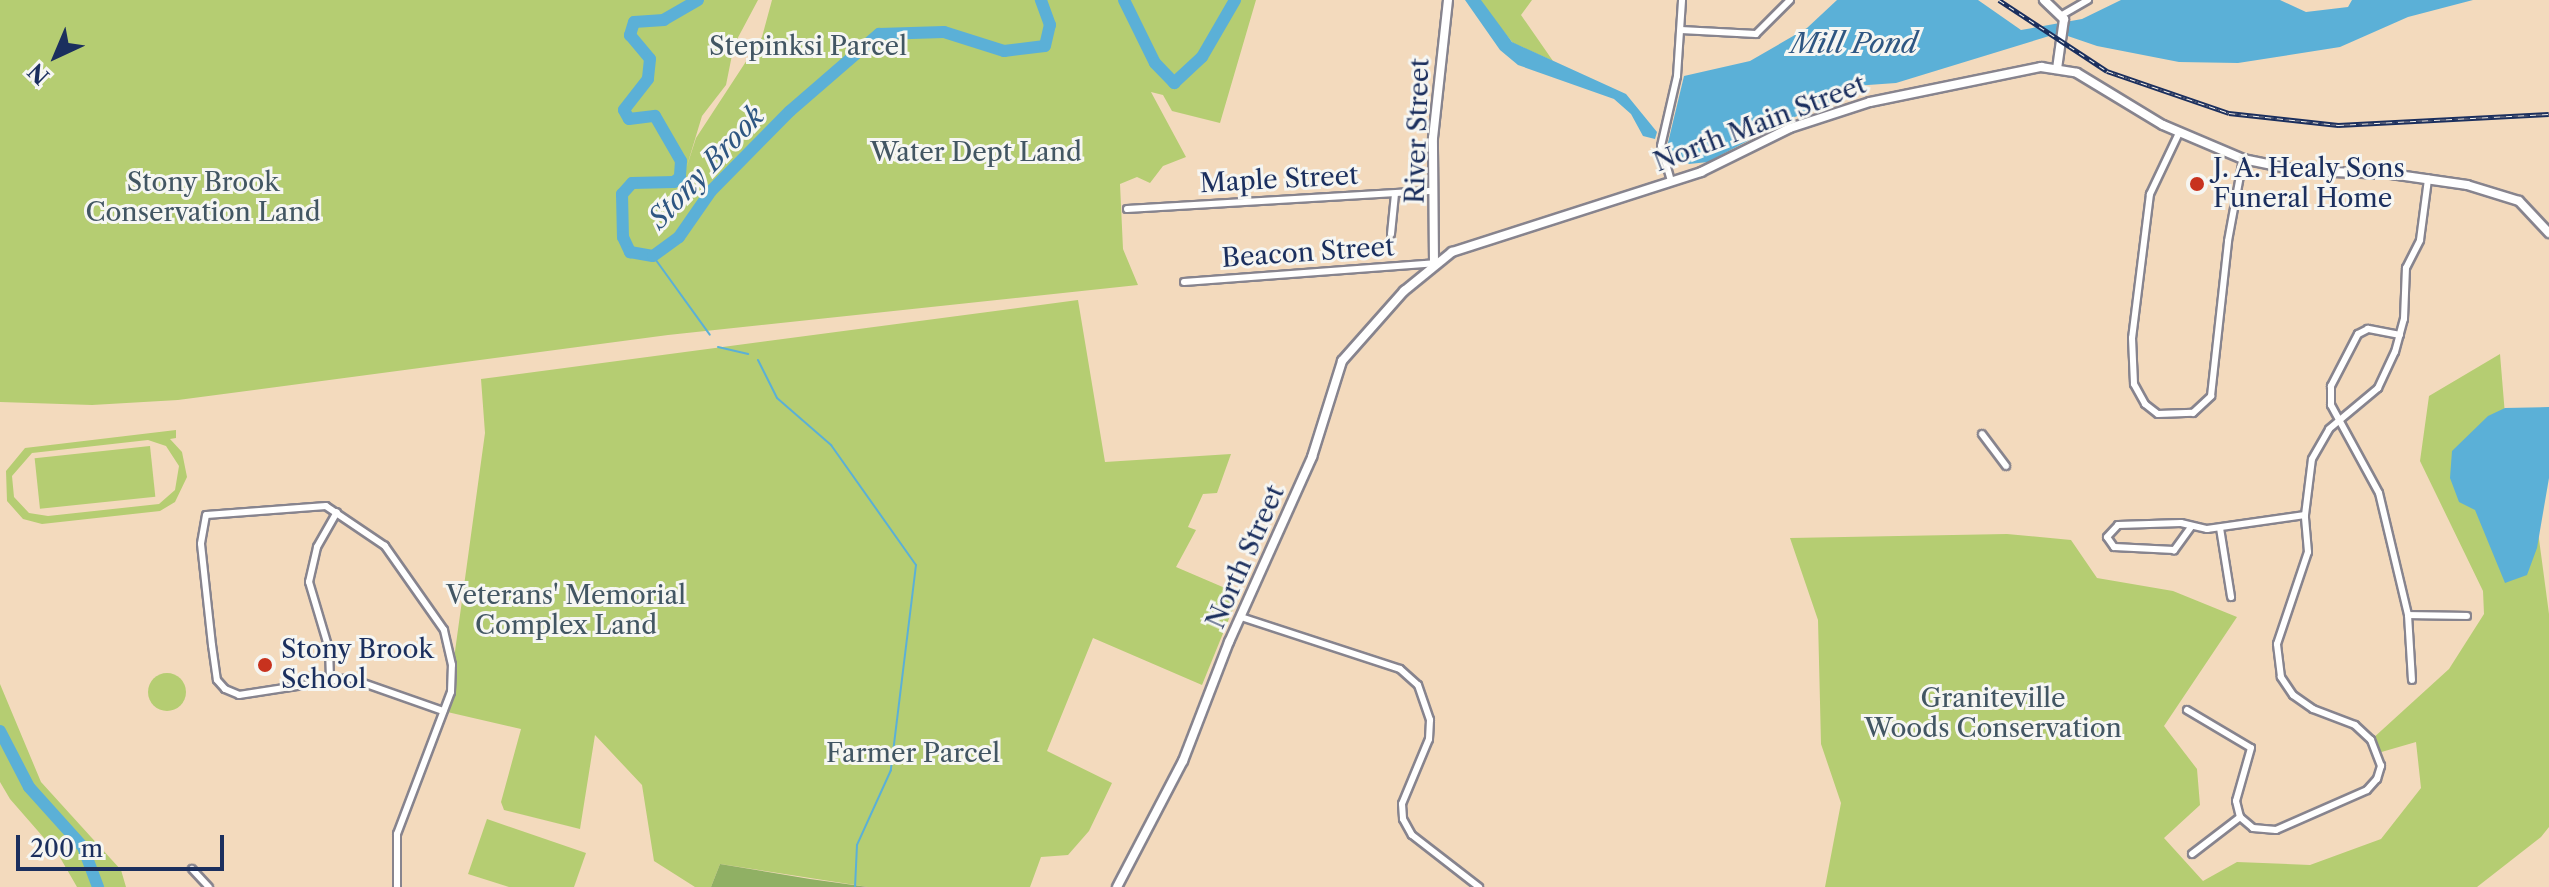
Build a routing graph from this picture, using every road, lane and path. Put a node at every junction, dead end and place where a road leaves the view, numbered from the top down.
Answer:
1 (1448, 0) edge
2 (1682, 0) edge
3 (1790, 0) edge
4 (2044, 0) edge
5 (2088, 0) edge
6 (2063, 18) junction
7 (1681, 30) junction
8 (2057, 69) junction
9 (2179, 133) junction
10 (2243, 159) junction
11 (2428, 179) junction
12 (1671, 181) junction
13 (1433, 191) junction
14 (1395, 194) junction
15 (1127, 209) dead end
16 (2549, 233) edge
17 (1391, 234) dead end
18 (1434, 263) junction
19 (1184, 282) dead end
20 (2400, 335) junction
21 (2338, 420) junction
22 (1982, 434) dead end
23 (2006, 466) dead end
24 (337, 512) junction
25 (2305, 515) junction
26 (2191, 527) junction
27 (2220, 528) junction
28 (2231, 597) dead end
29 (2408, 615) junction
30 (2467, 616) dead end
31 (1241, 617) junction
32 (330, 678) junction
33 (2412, 680) dead end
34 (2187, 710) dead end
35 (443, 711) junction
36 (2240, 817) junction
37 (2192, 854) dead end
38 (192, 869) dead end
39 (209, 887) edge
40 (397, 887) edge
41 (1117, 887) edge
42 (1479, 887) edge

1 - 13 main road, River Street
2 - 7 street
3 - 7 street
4 - 6 main road
5 - 6 street
6 - 8 main road
7 - 12 street
8 - 9 main road, North Main Street
8 - 12 main road, North Main Street
9 - 10 main road, North Main Street
9 - 10 street
10 - 11 main road, North Main Street
11 - 16 main road, North Main Street
11 - 20 street
12 - 18 main road, North Main Street
13 - 14 street, Maple Street
13 - 18 main road, River Street
14 - 15 street, Maple Street
14 - 17 street
18 - 19 street, Beacon Street
18 - 31 main road, North Street
20 - 21 street
20 - 21 street
21 - 25 street
21 - 29 street
22 - 23 street
24 - 32 street
24 - 32 street
24 - 35 street
25 - 27 street
25 - 36 street
26 - 26 street
26 - 27 street
27 - 28 street
29 - 30 street
29 - 33 street
31 - 41 main road, North Street
31 - 42 street
32 - 35 street
34 - 36 street
35 - 40 street
36 - 37 street
38 - 39 street

